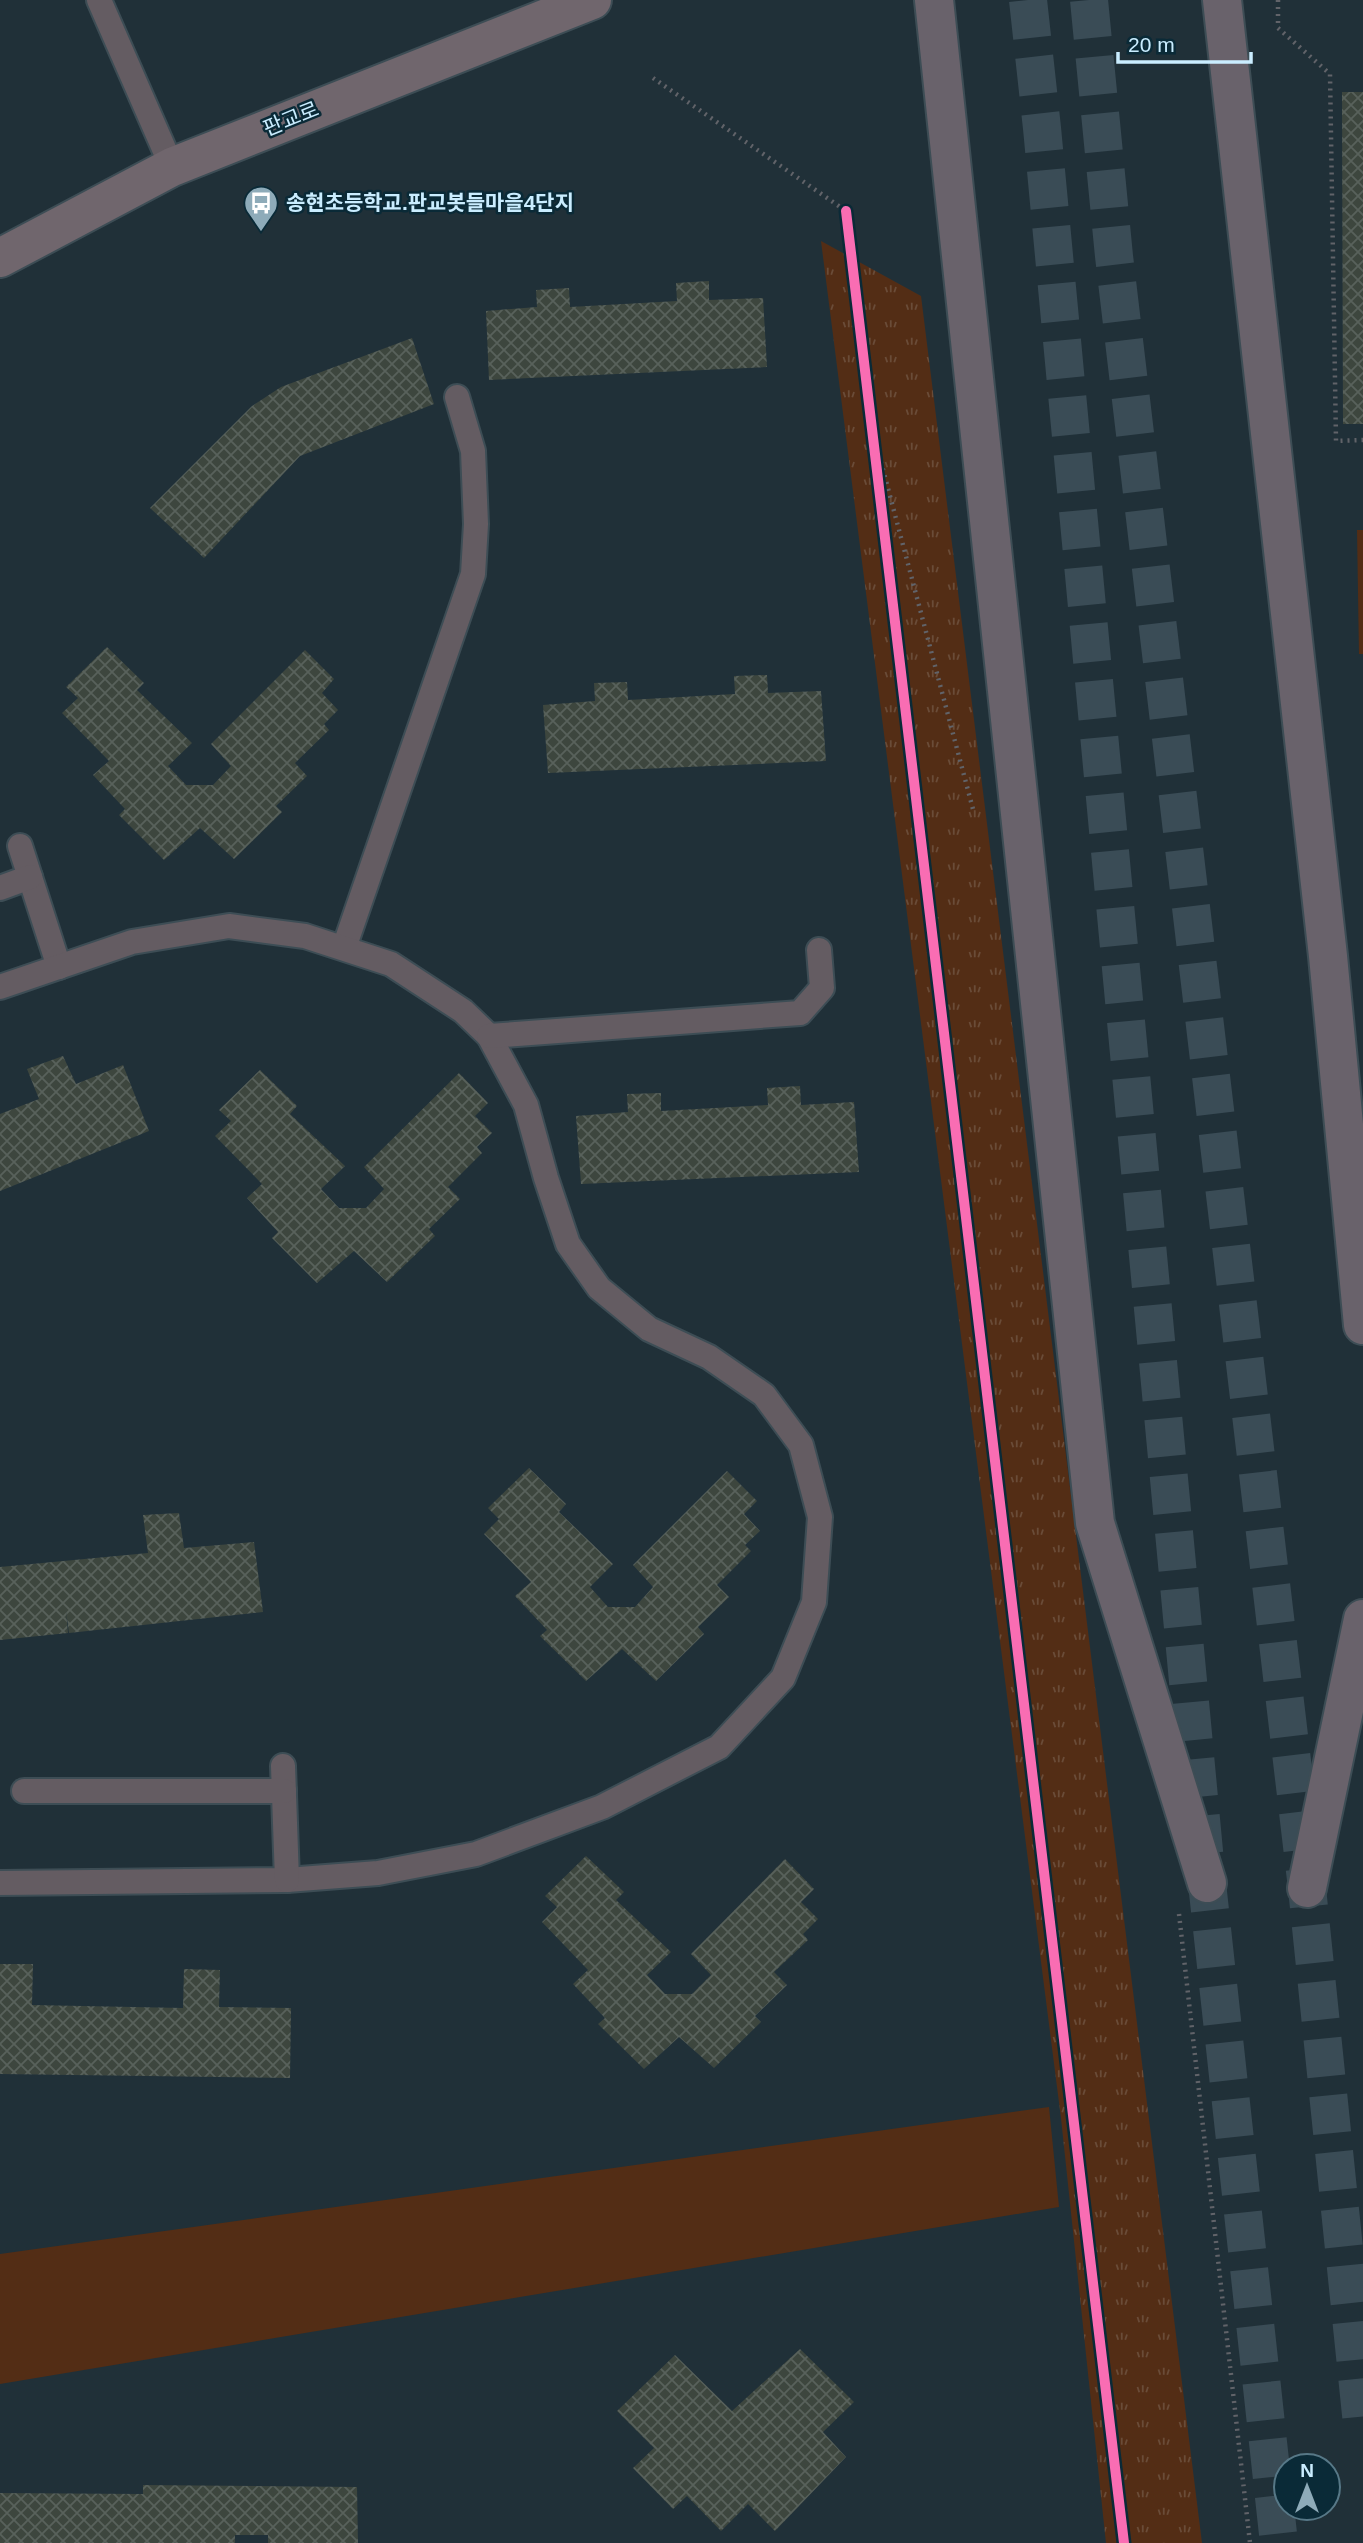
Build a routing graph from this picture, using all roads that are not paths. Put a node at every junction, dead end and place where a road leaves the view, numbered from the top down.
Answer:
1 (99, 0) edge
2 (592, 0) edge
3 (934, 0) edge
4 (1222, 0) edge
5 (172, 167) junction
6 (0, 258) edge
7 (457, 397) dead end
8 (20, 846) dead end
9 (30, 877) junction
10 (0, 888) edge
11 (344, 948) junction
12 (819, 950) dead end
13 (59, 967) junction
14 (0, 987) edge
15 (489, 1036) junction
16 (1363, 1325) edge
17 (1363, 1619) edge
18 (283, 1766) dead end
19 (24, 1791) dead end
20 (284, 1791) junction
21 (287, 1880) junction
22 (0, 1883) edge
23 (1207, 1883) dead end
24 (1307, 1888) dead end

1 - 5 lane
2 - 5 main road, 판교로
3 - 23 highway
4 - 16 highway
5 - 6 main road, 판교로
7 - 11 lane
8 - 9 lane
9 - 10 lane
9 - 13 lane
11 - 13 lane
11 - 15 lane
12 - 15 lane
13 - 14 lane
15 - 21 lane
17 - 24 highway
18 - 20 lane
19 - 20 lane
20 - 21 lane
21 - 22 lane

